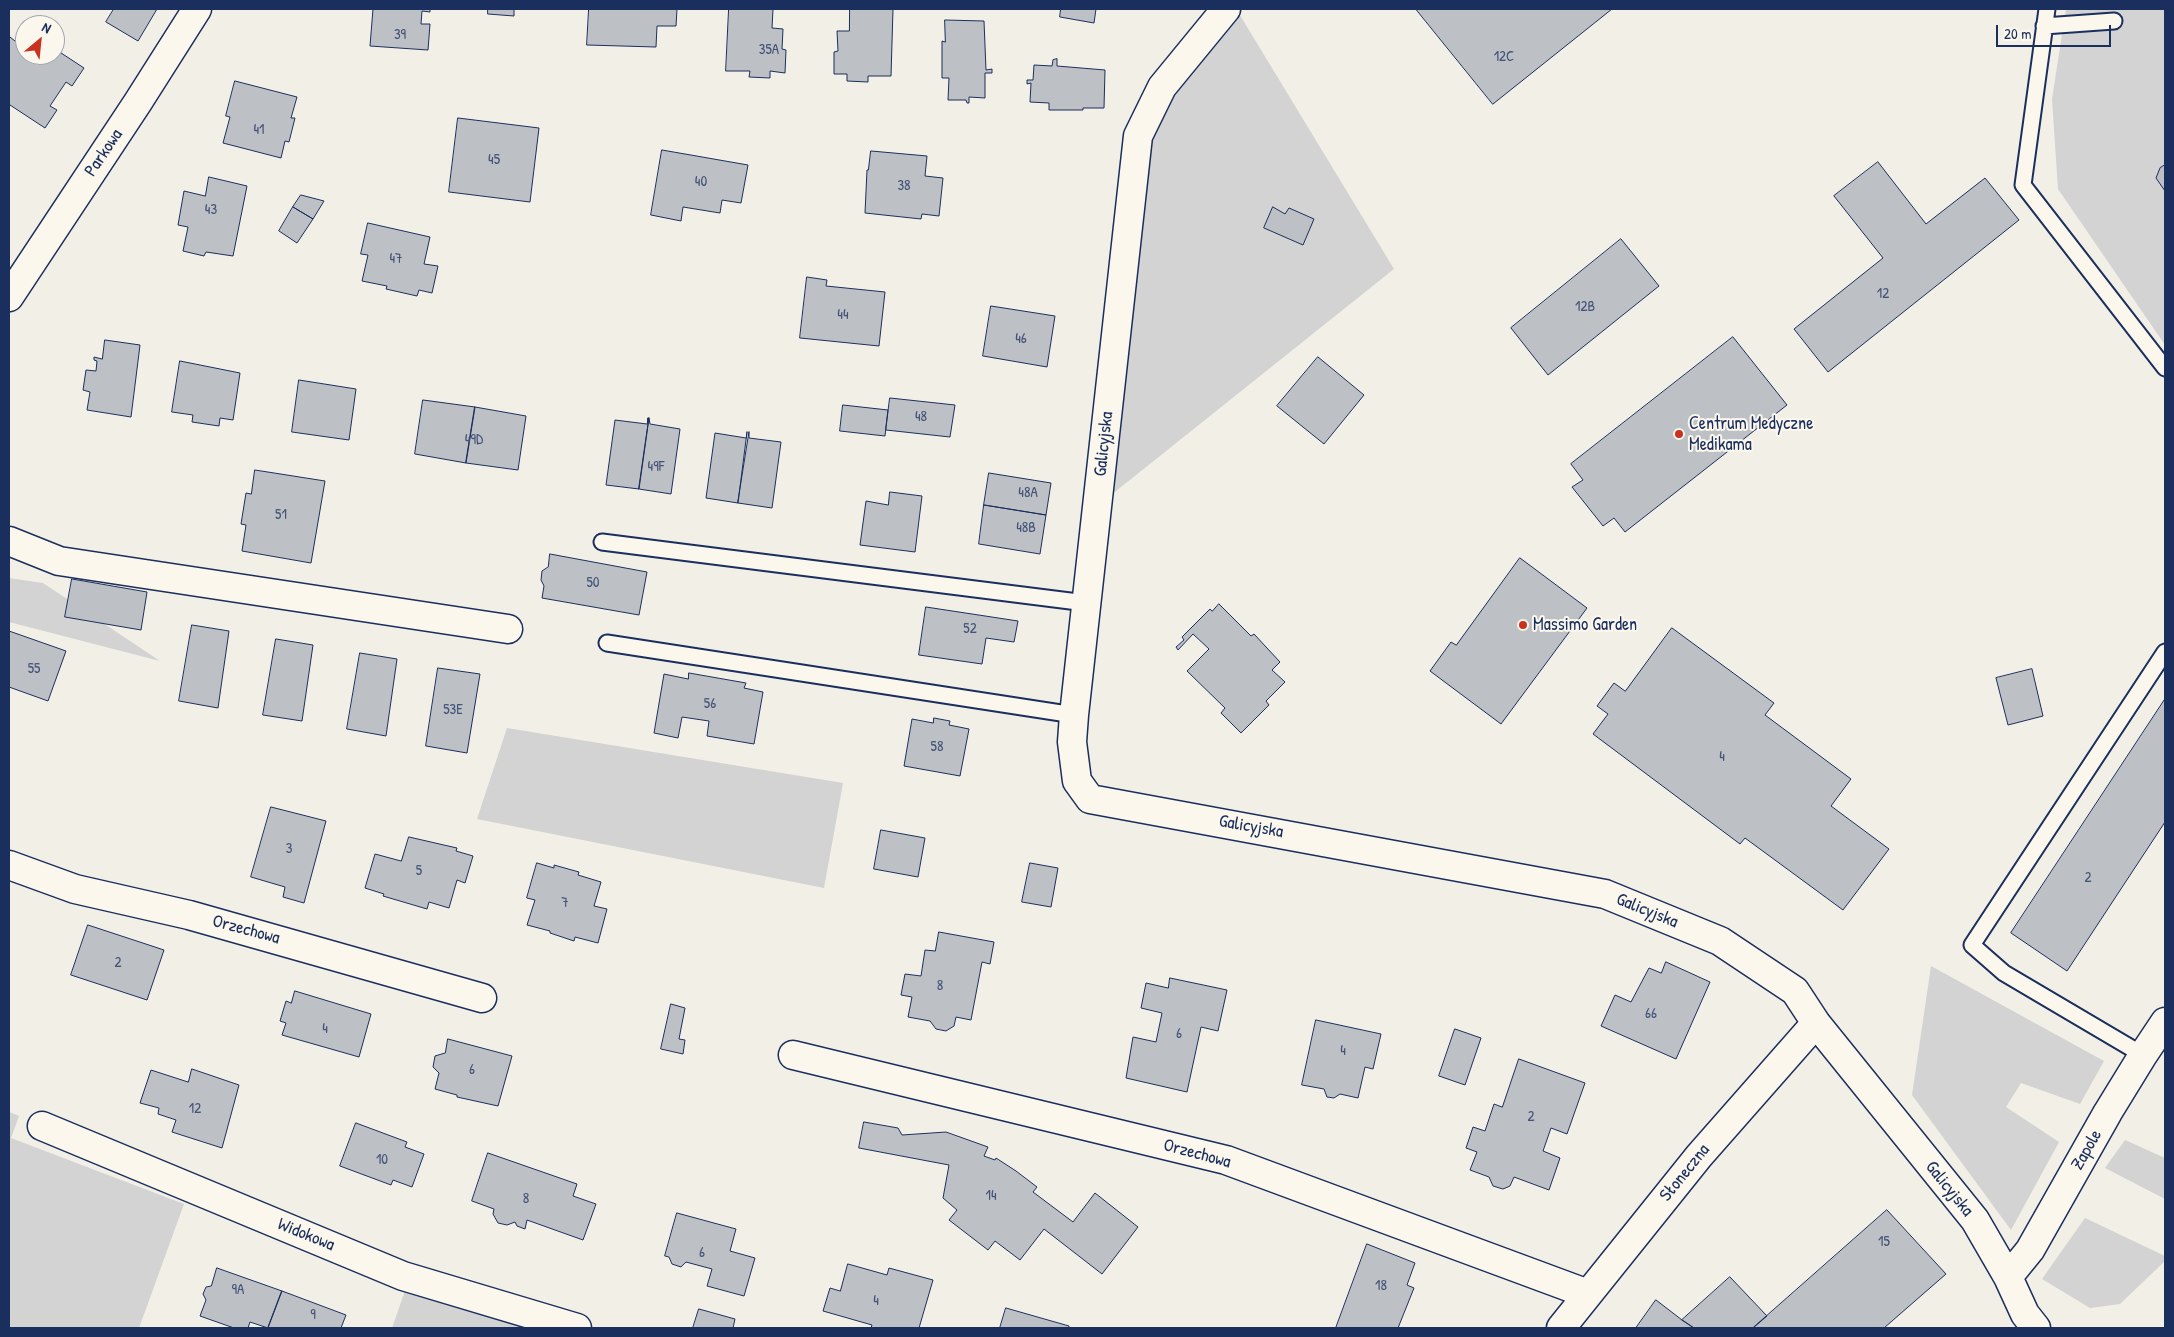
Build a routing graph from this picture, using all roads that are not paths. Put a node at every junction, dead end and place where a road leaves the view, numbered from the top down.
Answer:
1 (197, 9) edge
2 (1226, 9) edge
3 (2047, 9) edge
4 (2114, 22) dead end
5 (2044, 26) junction
6 (9, 297) edge
7 (2165, 368) edge
8 (9, 541) edge
9 (602, 542) dead end
10 (1086, 603) junction
11 (508, 630) dead end
12 (607, 643) dead end
13 (2165, 652) edge
14 (1074, 715) junction
15 (9, 865) edge
16 (482, 998) dead end
17 (2165, 1022) edge
18 (1816, 1023) junction
19 (793, 1055) dead end
20 (2143, 1055) junction
21 (42, 1126) dead end
22 (2008, 1277) junction
23 (1588, 1294) junction
24 (577, 1328) edge
25 (1561, 1328) edge
26 (2036, 1328) edge

1 - 6 street, Parkowa
2 - 10 street, Galicyjska
3 - 5 lane
4 - 5 lane
5 - 7 lane
8 - 11 street
9 - 10 lane
10 - 14 street, Galicyjska
12 - 14 lane
13 - 20 lane
14 - 18 street, Galicyjska
15 - 16 street, Orzechowa
17 - 20 street, Zapole
18 - 22 street, Galicyjska
18 - 23 street, Słoneczna
19 - 23 street, Orzechowa
20 - 22 street, Zapole
21 - 24 street, Widokowa
22 - 26 street, Galicyjska
23 - 25 street, Słoneczna

